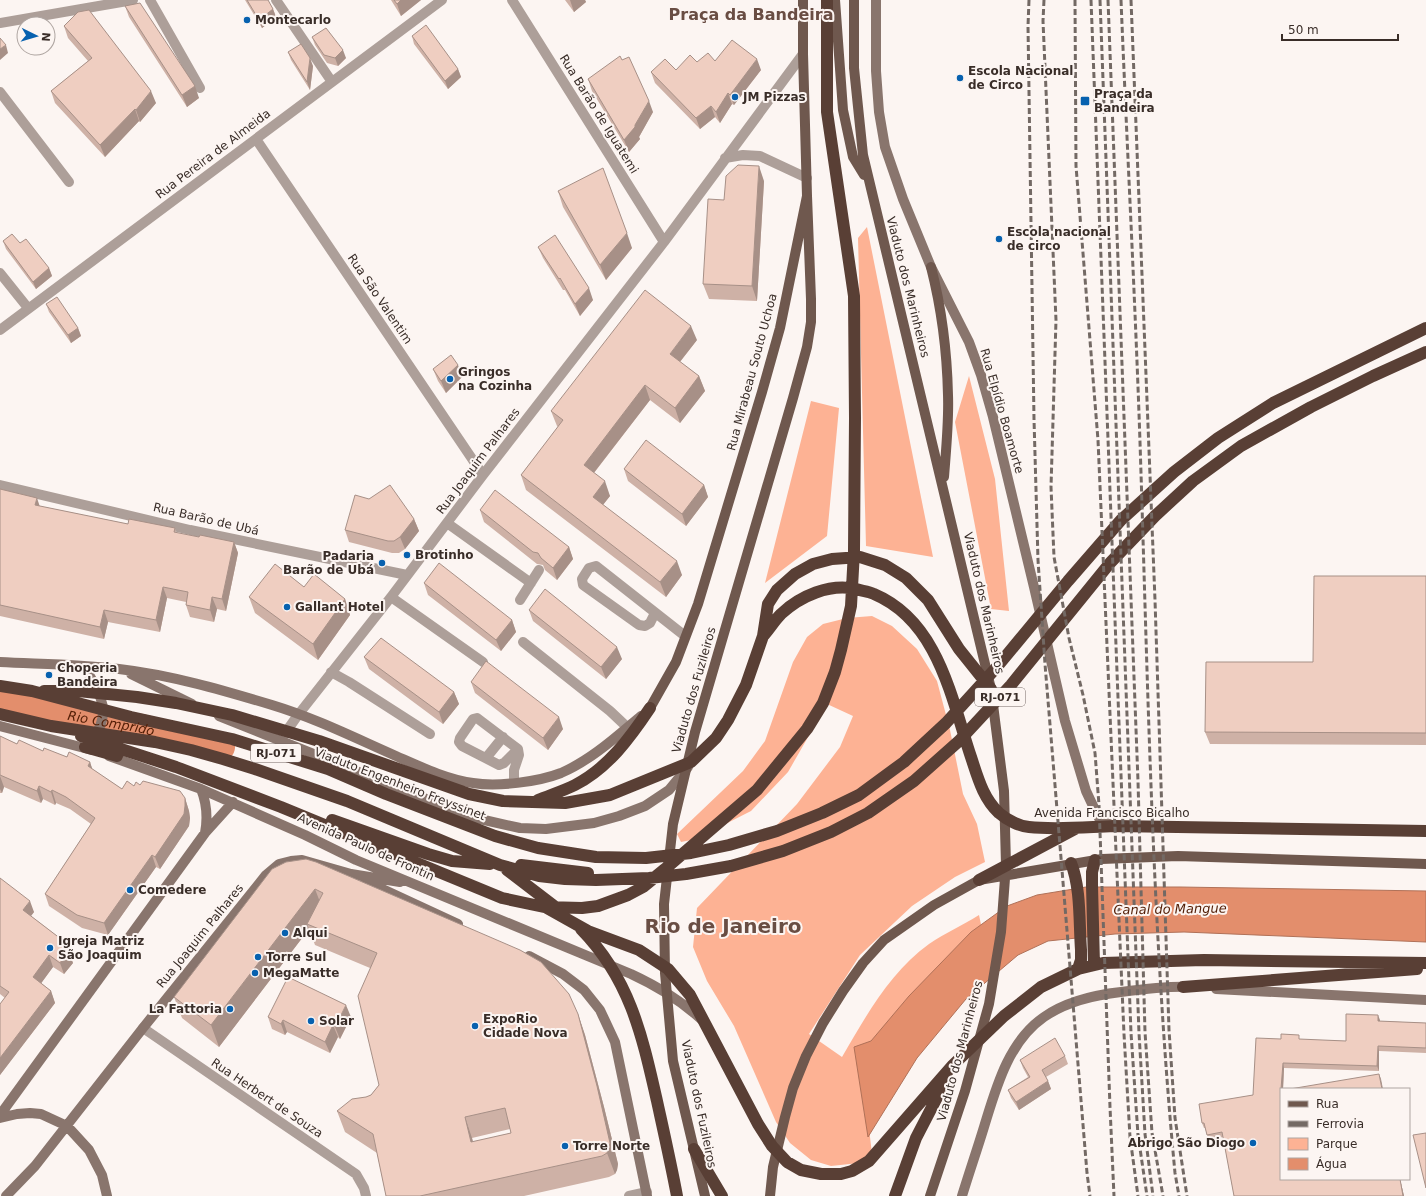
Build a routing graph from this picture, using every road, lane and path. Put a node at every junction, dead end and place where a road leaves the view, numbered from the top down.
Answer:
1 (134, 0) edge
2 (150, 0) edge
3 (276, 0) edge
4 (442, 0) edge
5 (512, 0) edge
6 (827, 0) edge
7 (835, 0) edge
8 (854, 0) edge
9 (876, 0) edge
10 (802, 1) edge
11 (72, 5) edge
12 (0, 23) edge
13 (803, 54) junction
14 (332, 82) junction
15 (200, 88) dead end
16 (0, 92) edge
17 (256, 138) junction
18 (725, 158) junction
19 (807, 178) junction
20 (69, 182) dead end
21 (869, 182) junction
22 (807, 196) junction
23 (664, 242) junction
24 (931, 267) junction
25 (0, 273) edge
26 (28, 308) junction
27 (1426, 328) edge
28 (0, 330) edge
29 (1426, 352) edge
30 (482, 475) junction
31 (0, 485) edge
32 (944, 489) junction
33 (447, 523) junction
34 (539, 570) dead end
35 (407, 575) junction
36 (531, 583) junction
37 (391, 597) junction
38 (520, 600) dead end
39 (655, 613) junction
40 (686, 636) junction
41 (763, 636) junction
42 (523, 642) dead end
43 (0, 662) edge
44 (483, 662) edge
45 (84, 666) junction
46 (120, 669) junction
47 (331, 672) junction
48 (0, 686) edge
49 (991, 689) junction
50 (32, 691) junction
51 (650, 708) junction
52 (0, 714) edge
53 (298, 715) junction
54 (0, 726) edge
55 (51, 726) junction
56 (628, 728) junction
57 (430, 734) dead end
58 (503, 737) junction
59 (280, 741) junction
60 (85, 747) junction
61 (518, 749) junction
62 (486, 758) junction
63 (691, 762) junction
64 (514, 783) junction
65 (201, 789) junction
66 (233, 802) junction
67 (530, 802) junction
68 (1114, 826) junction
69 (1076, 828) junction
70 (1426, 832) edge
71 (205, 833) junction
72 (356, 860) junction
73 (1095, 860) junction
74 (1071, 863) junction
75 (1426, 864) edge
76 (500, 865) junction
77 (665, 870) junction
78 (351, 874) junction
79 (378, 879) junction
80 (979, 880) junction
81 (416, 884) junction
82 (409, 901) junction
83 (544, 907) junction
84 (465, 927) edge
85 (522, 953) edge
86 (1426, 963) edge
87 (1094, 965) junction
88 (1426, 968) edge
89 (1078, 969) junction
90 (1182, 987) junction
91 (1426, 1000) edge
92 (707, 1025) junction
93 (143, 1028) junction
94 (953, 1065) junction
95 (0, 1116) edge
96 (67, 1126) junction
97 (694, 1149) junction
98 (647, 1194) edge
99 (6, 1196) edge
100 (107, 1196) edge
101 (366, 1196) edge
102 (630, 1196) edge
103 (678, 1196) edge
104 (705, 1196) edge
105 (722, 1196) edge
106 (770, 1196) edge
107 (895, 1196) edge
108 (930, 1196) edge
109 (962, 1196) edge

1 - 11 street
2 - 15 street
3 - 14 street
4 - 14 street, Rua Pereira de Almeida
5 - 23 street, Rua Barão de Iguatemi
6 - 77 highway
7 - 21 main road
8 - 21 main road, Viaduto dos Marinheiros
9 - 24 main road, Rua Elpídio Boamorte
10 - 13 main road, Rua Mirabeau Souto Uchoa
11 - 12 street
13 - 18 street, Rua Joaquim Palhares
13 - 19 main road, Rua Mirabeau Souto Uchoa
14 - 17 street, Rua Pereira de Almeida
16 - 20 street
17 - 26 street, Rua Pereira de Almeida
17 - 30 street, Rua São Valentim
18 - 19 street
18 - 23 street, Rua Joaquim Palhares
19 - 22 main road, Rua Mirabeau Souto Uchoa
21 - 32 main road, Viaduto dos Marinheiros
22 - 40 main road, Rua Mirabeau Souto Uchoa
22 - 97 main road, Viaduto dos Fuzileiros
23 - 30 street, Rua Joaquim Palhares
24 - 32 main road
24 - 68 main road, Rua Elpídio Boamorte
25 - 26 street
26 - 28 street, Rua Pereira de Almeida
27 - 50 highway, Viaduto Engenheiro Freyssinet / RJ-071
29 - 76 highway, RJ-071
30 - 33 street, Rua Joaquim Palhares
31 - 35 street, Rua Barão de Ubá
32 - 49 main road, Viaduto dos Marinheiros
33 - 35 street, Rua Joaquim Palhares
33 - 36 street
34 - 36 street
35 - 37 street, Rua Joaquim Palhares
36 - 38 street
37 - 44 street
37 - 47 street, Rua Joaquim Palhares
39 - 39 street
39 - 40 street
40 - 51 main road, Rua Mirabeau Souto Uchoa
41 - 49 highway
41 - 63 highway
41 - 69 highway, Avenida Francisco Bicalho
42 - 56 street
43 - 45 main road
45 - 46 main road
45 - 60 main road
46 - 53 main road
46 - 59 main road
47 - 53 street, Rua Joaquim Palhares
47 - 57 street
48 - 50 highway, Viaduto Engenheiro Freyssinet / RJ-071
49 - 108 main road, Viaduto dos Marinheiros
50 - 67 highway
51 - 56 main road
51 - 67 highway
52 - 55 highway, RJ-071
53 - 59 street, Rua Joaquim Palhares
53 - 64 main road
54 - 60 main road, Avenida Paulo de Frontin
55 - 76 highway, RJ-071
55 - 83 highway
56 - 64 main road
58 - 61 street
58 - 62 street
58 - 62 street
59 - 63 main road
60 - 65 main road, Avenida Paulo de Frontin
60 - 77 highway
61 - 62 street
61 - 64 street
63 - 67 highway
65 - 66 main road, Avenida Paulo de Frontin
65 - 71 main road
66 - 71 main road
66 - 72 main road, Avenida Paulo de Frontin
68 - 69 highway, Avenida Francisco Bicalho
68 - 70 highway, Avenida Francisco Bicalho
69 - 80 highway
71 - 95 main road
72 - 79 main road
72 - 81 main road, Avenida Paulo de Frontin
73 - 74 main road
73 - 75 main road
73 - 87 highway
74 - 80 main road
74 - 89 highway
76 - 103 highway
77 - 83 highway
78 - 79 main road
78 - 82 main road
78 - 93 main road, Rua Joaquim Palhares
79 - 81 main road
79 - 82 main road
80 - 106 main road
81 - 92 main road, Avenida Paulo de Frontin
82 - 84 main road
83 - 92 highway
85 - 98 main road
86 - 87 highway
87 - 89 highway
88 - 90 highway
89 - 94 highway
90 - 91 main road
90 - 109 main road
92 - 94 highway
93 - 96 main road, Rua Joaquim Palhares
93 - 101 street, Rua Herbert de Souza
94 - 107 highway
95 - 96 main road
96 - 99 main road, Rua Joaquim Palhares
96 - 100 main road
97 - 104 main road, Viaduto dos Fuzileiros
97 - 105 highway
98 - 102 street

